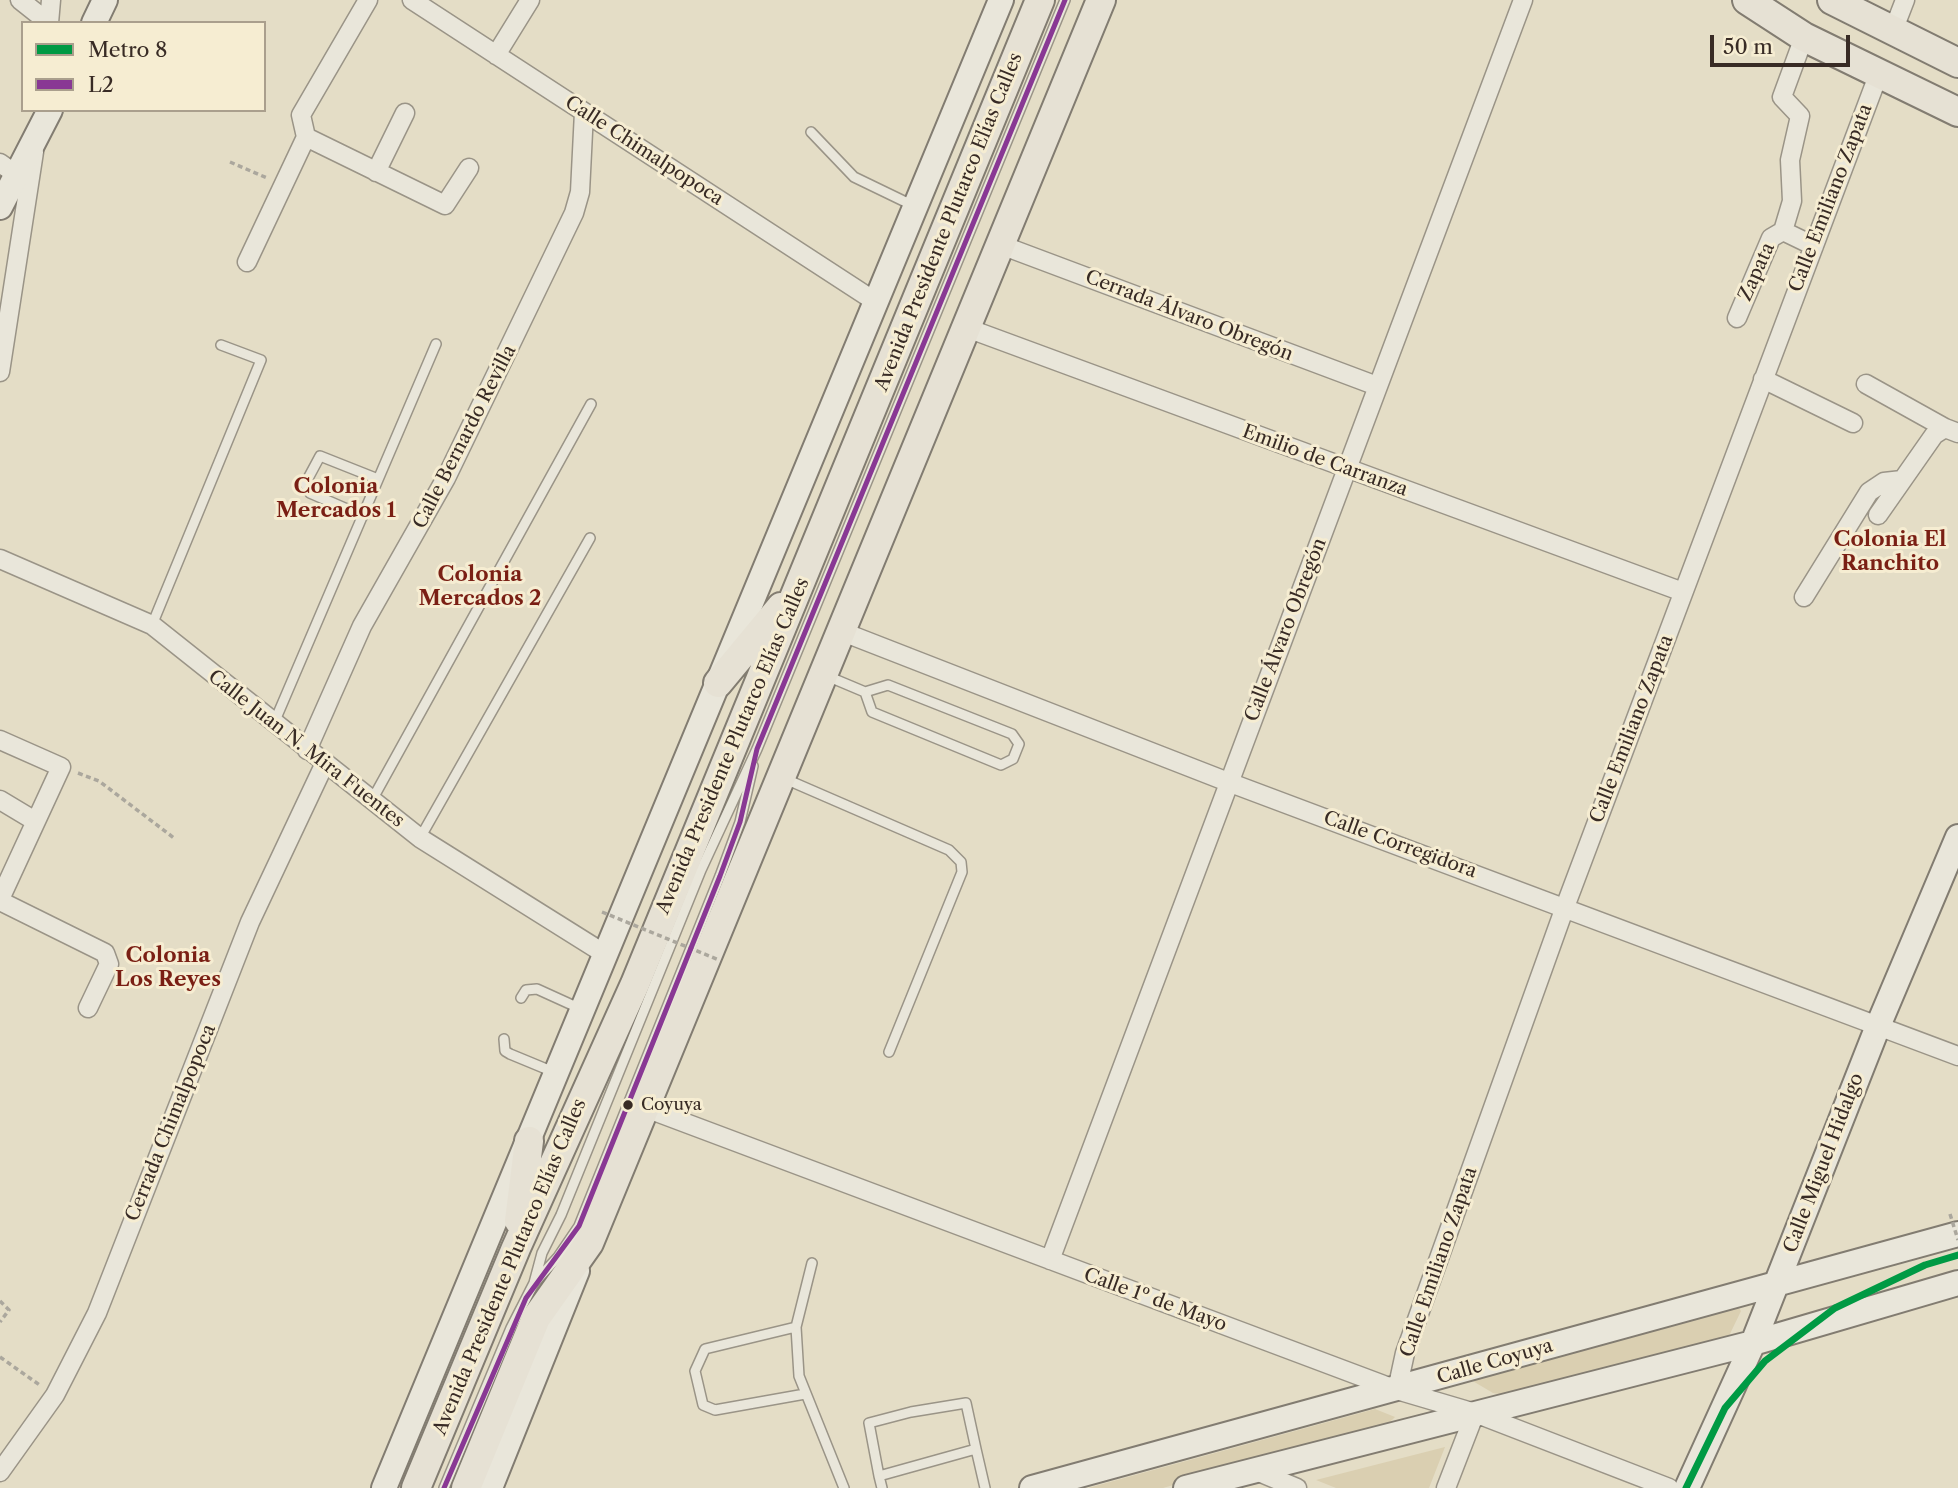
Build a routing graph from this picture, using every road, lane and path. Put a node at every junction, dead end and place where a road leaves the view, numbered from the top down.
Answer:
1 (20, 0) edge
2 (51, 0) edge
3 (105, 0) edge
4 (368, 0) edge
5 (412, 0) edge
6 (530, 0) edge
7 (1001, 0) edge
8 (1040, 0) edge
9 (1065, 0) edge
10 (1101, 0) edge
11 (1523, 0) edge
12 (1747, 0) edge
13 (1832, 0) edge
14 (1905, 0) edge
15 (46, 21) edge
16 (49, 21) edge
17 (95, 21) edge
18 (1893, 31) junction
19 (1804, 37) junction
20 (496, 55) junction
21 (1958, 63) edge
22 (1879, 73) junction
23 (39, 112) edge
24 (49, 112) edge
25 (584, 112) junction
26 (1958, 112) edge
27 (405, 113) dead end
28 (811, 132) dead end
29 (306, 136) junction
30 (36, 138) junction
31 (230, 162) dead end
32 (469, 168) dead end
33 (9, 169) edge
34 (376, 172) junction
35 (284, 185) junction
36 (916, 206) junction
37 (0, 207) edge
38 (1783, 232) junction
39 (1001, 245) junction
40 (1814, 246) junction
41 (247, 262) dead end
42 (876, 302) junction
43 (1737, 318) dead end
44 (967, 328) junction
45 (436, 344) dead end
46 (221, 345) dead end
47 (0, 372) edge
48 (1763, 379) junction
49 (1866, 384) dead end
50 (1377, 386) junction
51 (591, 404) dead end
52 (1853, 423) dead end
53 (1952, 431) edge
54 (1346, 469) junction
55 (379, 479) junction
56 (1902, 480) junction
57 (1878, 515) dead end
58 (363, 516) junction
59 (590, 538) dead end
60 (0, 559) edge
61 (801, 583) junction
62 (1683, 592) junction
63 (1804, 597) dead end
64 (152, 625) junction
65 (843, 632) junction
66 (825, 675) junction
67 (718, 683) junction
68 (865, 692) junction
69 (274, 724) junction
70 (0, 740) edge
71 (757, 749) junction
72 (307, 750) junction
73 (325, 764) junction
74 (61, 767) junction
75 (781, 778) junction
76 (1228, 782) junction
77 (0, 800) edge
78 (371, 802) junction
79 (36, 821) junction
80 (1958, 837) edge
81 (174, 838) dead end
82 (420, 838) junction
83 (0, 900) edge
84 (1565, 906) junction
85 (602, 912) dead end
86 (605, 954) junction
87 (719, 960) dead end
88 (521, 998) dead end
89 (88, 1009) dead end
90 (582, 1010) junction
91 (1878, 1026) junction
92 (504, 1039) dead end
93 (889, 1052) dead end
94 (1958, 1056) edge
95 (556, 1073) junction
96 (643, 1107) junction
97 (529, 1141) junction
98 (1954, 1224) edge
99 (1958, 1240) edge
100 (589, 1243) junction
101 (516, 1248) junction
102 (1049, 1260) junction
103 (812, 1263) dead end
104 (1777, 1282) junction
105 (534, 1283) junction
106 (1958, 1283) edge
107 (0, 1301) edge
108 (0, 1322) edge
109 (796, 1327) junction
110 (1753, 1343) junction
111 (0, 1357) edge
112 (1398, 1390) junction
113 (805, 1394) junction
114 (55, 1395) junction
115 (1475, 1413) junction
116 (976, 1449) junction
117 (1254, 1470) junction
118 (0, 1472) edge
119 (879, 1476) junction
120 (384, 1488) edge
121 (416, 1488) edge
122 (444, 1488) edge
123 (466, 1488) edge
124 (490, 1488) edge
125 (844, 1488) edge
126 (882, 1488) edge
127 (985, 1488) edge
128 (1031, 1488) edge
129 (1186, 1488) edge
130 (1297, 1488) edge
131 (1446, 1488) edge
132 (1669, 1488) edge
133 (1687, 1488) edge

1 - 15 street
2 - 16 street
3 - 17 street
4 - 29 street
5 - 20 street, Calle Chimalpopoca
6 - 20 street
7 - 36 street, Avenida Presidente Plutarco Elías Calles
8 - 61 main road, Avenida Presidente Plutarco Elías Calles
9 - 71 lane
10 - 39 main road
11 - 50 street, Calle Álvaro Obregón
12 - 19 main road
13 - 18 main road
14 - 18 street
18 - 21 main road
19 - 22 main road
19 - 38 street
20 - 25 street, Calle Chimalpopoca
22 - 26 main road
22 - 40 street, Calle Emiliano Zapata
23 - 30 street
24 - 30 street
25 - 42 street, Calle Chimalpopoca
25 - 72 street, Calle Bernardo Revilla
27 - 34 street
28 - 36 lane
29 - 34 street
29 - 35 street
30 - 33 street
30 - 47 street
31 - 35 path
32 - 34 street
33 - 37 street
35 - 41 street
36 - 42 street, Avenida Presidente Plutarco Elías Calles
38 - 40 street
38 - 43 street, Zapata
39 - 44 main road
39 - 50 street, Cerrada Álvaro Obregón
40 - 48 street, Calle Emiliano Zapata
42 - 67 street, Avenida Presidente Plutarco Elías Calles
44 - 54 street, Emilio de Carranza
44 - 65 main road
45 - 55 lane
46 - 64 lane
48 - 52 street
48 - 62 street, Calle Emiliano Zapata
49 - 53 street
50 - 54 street, Calle Álvaro Obregón
51 - 78 lane
53 - 56 street
54 - 62 street, Emilio de Carranza
54 - 76 street, Calle Álvaro Obregón
55 - 58 lane
55 - 58 lane
56 - 57 street
56 - 63 street
58 - 69 lane
59 - 82 lane
60 - 64 street, Calle Juan N. Mira Fuentes
61 - 67 main road
61 - 101 main road, Avenida Presidente Plutarco Elías Calles
62 - 84 street, Calle Emiliano Zapata
64 - 69 street, Calle Juan N. Mira Fuentes
65 - 66 main road
65 - 76 street, Calle Corregidora
66 - 68 lane
66 - 75 main road
67 - 86 street, Avenida Presidente Plutarco Elías Calles
68 - 68 lane
69 - 72 street, Calle Juan N. Mira Fuentes
70 - 74 street
71 - 105 lane
71 - 105 lane
72 - 73 street, Calle Juan N. Mira Fuentes
73 - 78 street, Calle Juan N. Mira Fuentes
73 - 114 street, Cerrada Chimalpopoca
74 - 79 street
74 - 81 path
75 - 93 lane
75 - 96 main road
76 - 84 street, Calle Corregidora
76 - 102 street, Calle Álvaro Obregón
77 - 79 street
78 - 82 street, Calle Juan N. Mira Fuentes
79 - 83 street
80 - 91 street, Calle Miguel Hidalgo
82 - 86 street, Calle Juan N. Mira Fuentes
83 - 89 street
84 - 91 street, Calle Corregidora
84 - 112 street, Calle Emiliano Zapata
85 - 87 path, bridge
86 - 90 street, Avenida Presidente Plutarco Elías Calles
88 - 90 lane
90 - 95 street, Avenida Presidente Plutarco Elías Calles
91 - 94 street, Calle Corregidora
91 - 104 street, Calle Miguel Hidalgo
92 - 95 lane
95 - 97 street, Avenida Presidente Plutarco Elías Calles
96 - 100 main road
96 - 102 street, Calle 1º de Mayo
97 - 101 main road
97 - 120 street, Avenida Presidente Plutarco Elías Calles
98 - 99 path, bridge
98 - 104 street, Calle Coyuya
100 - 123 main road
100 - 124 street
101 - 121 main road, Avenida Presidente Plutarco Elías Calles
102 - 112 street, Calle 1º de Mayo
103 - 109 lane
104 - 110 street, Calle Miguel Hidalgo
104 - 112 street, Calle Coyuya
105 - 122 lane
106 - 110 street
107 - 108 path
109 - 113 lane
109 - 113 lane
110 - 115 street
110 - 133 street, Calle Miguel Hidalgo
111 - 114 path
112 - 115 street, Calle 1º de Mayo
112 - 128 street, Calle Coyuya
113 - 125 lane
114 - 118 street, Cerrada Chimalpopoca
115 - 117 street
115 - 131 street
115 - 132 street, Calle 1º de Mayo
116 - 119 lane
116 - 119 lane
116 - 127 lane
117 - 129 street
117 - 130 street
119 - 126 lane

